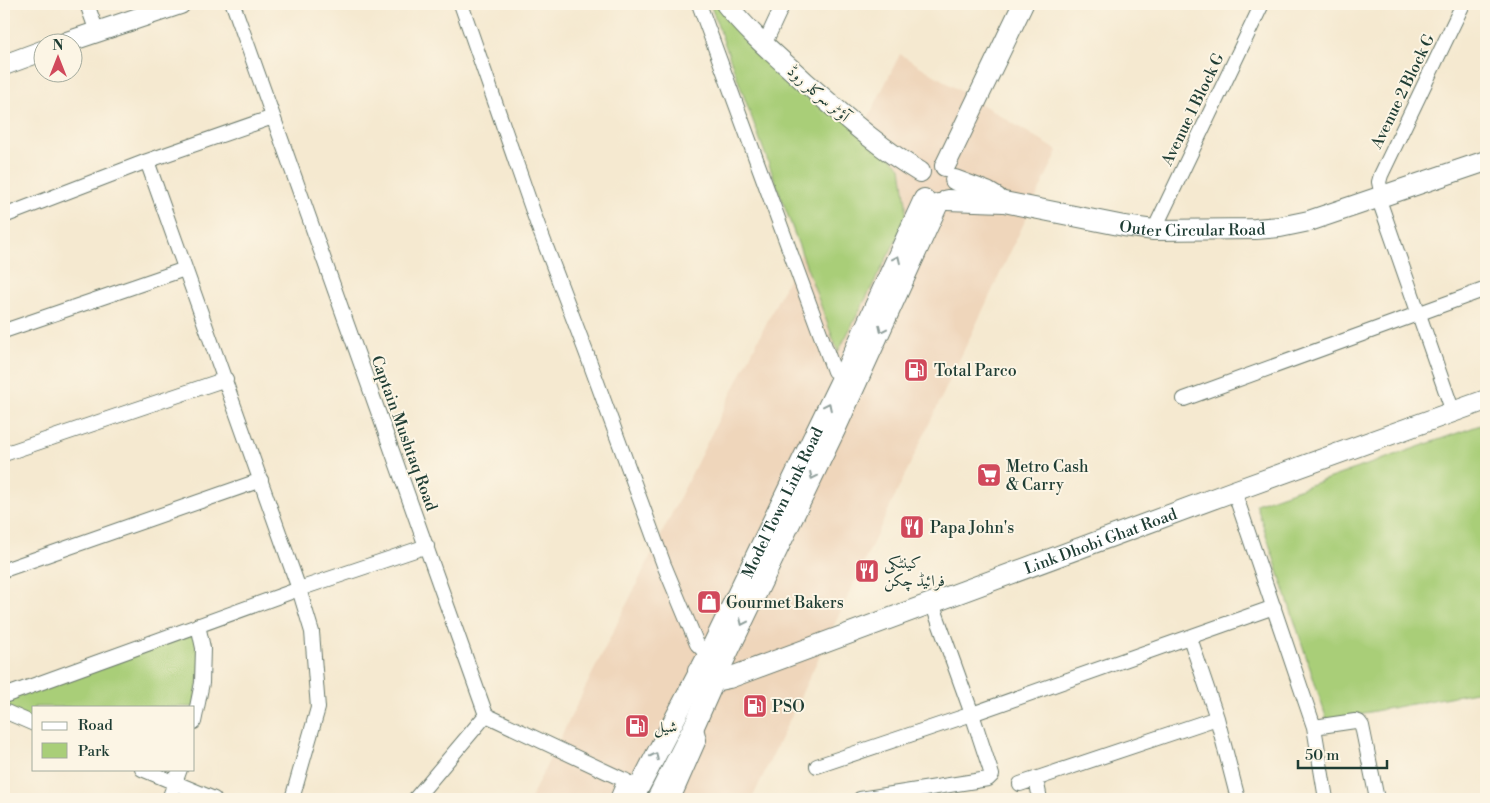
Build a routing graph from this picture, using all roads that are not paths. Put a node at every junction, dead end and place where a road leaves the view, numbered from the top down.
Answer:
1 (87, 4) edge
2 (180, 4) edge
3 (233, 4) edge
4 (461, 4) edge
5 (698, 4) edge
6 (726, 4) edge
7 (783, 4) edge
8 (1023, 4) edge
9 (1262, 4) edge
10 (1463, 4) edge
11 (97, 32) junction
12 (82, 37) edge
13 (764, 45) junction
14 (32, 55) edge
15 (4, 65) edge
16 (273, 117) junction
17 (148, 161) junction
18 (1486, 161) edge
19 (920, 172) junction
20 (950, 173) junction
21 (1380, 196) junction
22 (936, 201) junction
23 (1004, 202) junction
24 (4, 216) edge
25 (1154, 230) junction
26 (185, 269) junction
27 (1486, 289) edge
28 (1419, 313) junction
29 (4, 331) edge
30 (843, 376) junction
31 (226, 379) junction
32 (1184, 399) dead end
33 (1486, 400) edge
34 (1452, 412) junction
35 (5, 452) edge
36 (261, 480) junction
37 (1234, 491) junction
38 (427, 546) junction
39 (4, 570) edge
40 (299, 589) junction
41 (932, 603) junction
42 (1274, 607) junction
43 (198, 625) junction
44 (1190, 638) junction
45 (717, 656) junction
46 (707, 675) junction
47 (4, 696) edge
48 (4, 711) edge
49 (972, 714) junction
50 (486, 715) junction
51 (195, 717) edge
52 (1217, 718) junction
53 (32, 723) edge
54 (695, 724) junction
55 (1314, 728) junction
56 (817, 766) dead end
57 (144, 770) edge
58 (180, 770) edge
59 (1036, 779) junction
60 (175, 783) junction
61 (1020, 784) dead end
62 (632, 789) edge
63 (169, 799) edge
64 (214, 799) edge
65 (292, 799) edge
66 (415, 799) edge
67 (617, 799) edge
68 (657, 799) edge
69 (673, 799) edge
70 (863, 799) edge
71 (1040, 799) edge
72 (1238, 799) edge
73 (1326, 799) edge
74 (1377, 799) edge

1 - 11 street
2 - 11 street
3 - 16 street, Captain Mushtaq Road
4 - 45 street
5 - 30 street
6 - 13 street, آؤٹر سرکلر روڈ
7 - 13 street
8 - 20 street
9 - 25 street, Avenue 1 Block G
10 - 21 street, Avenue 2 Block G
11 - 12 street
13 - 19 street, آؤٹر سرکلر روڈ
14 - 15 street
16 - 17 street
16 - 38 street, Captain Mushtaq Road
17 - 24 street
17 - 26 street
18 - 21 street, Outer Circular Road
19 - 20 street
19 - 22 street
20 - 22 street
20 - 23 street, Outer Circular Road
21 - 25 street, Outer Circular Road
21 - 28 street
22 - 23 street, Outer Circular Road
30 -> 22 street, Model Town Link Road
22 -> 45 street, Model Town Link Road
23 - 25 street, Outer Circular Road
26 - 29 street
26 - 31 street
27 - 28 street
28 - 32 street
28 - 34 street
45 -> 30 street, Model Town Link Road
31 - 35 street
31 - 36 street
33 - 34 street, Link Dhobi Ghat Road
34 - 37 street, Link Dhobi Ghat Road
36 - 39 street
36 - 40 street
37 - 41 street, Link Dhobi Ghat Road
37 - 42 street
38 - 40 street
38 - 50 street, Captain Mushtaq Road
40 - 43 street
40 - 65 street
41 - 46 street, Link Dhobi Ghat Road
41 - 49 street
42 - 44 street
42 - 55 street
43 - 47 street
43 - 51 street
44 - 49 street
44 - 52 street
45 - 46 street, Model Town Link Road
46 - 54 street, Model Town Link Road
62 -> 46 street, Model Town Link Road
48 - 53 street
49 - 56 street
49 - 70 street
50 - 62 street
50 - 66 street
52 - 59 street
52 - 72 street
54 - 68 street, Model Town Link Road
54 - 69 street
55 - 73 street
55 - 74 street
57 - 60 street
58 - 60 street
59 - 61 street
59 - 71 street
60 - 63 street
60 - 64 street
62 - 67 street

